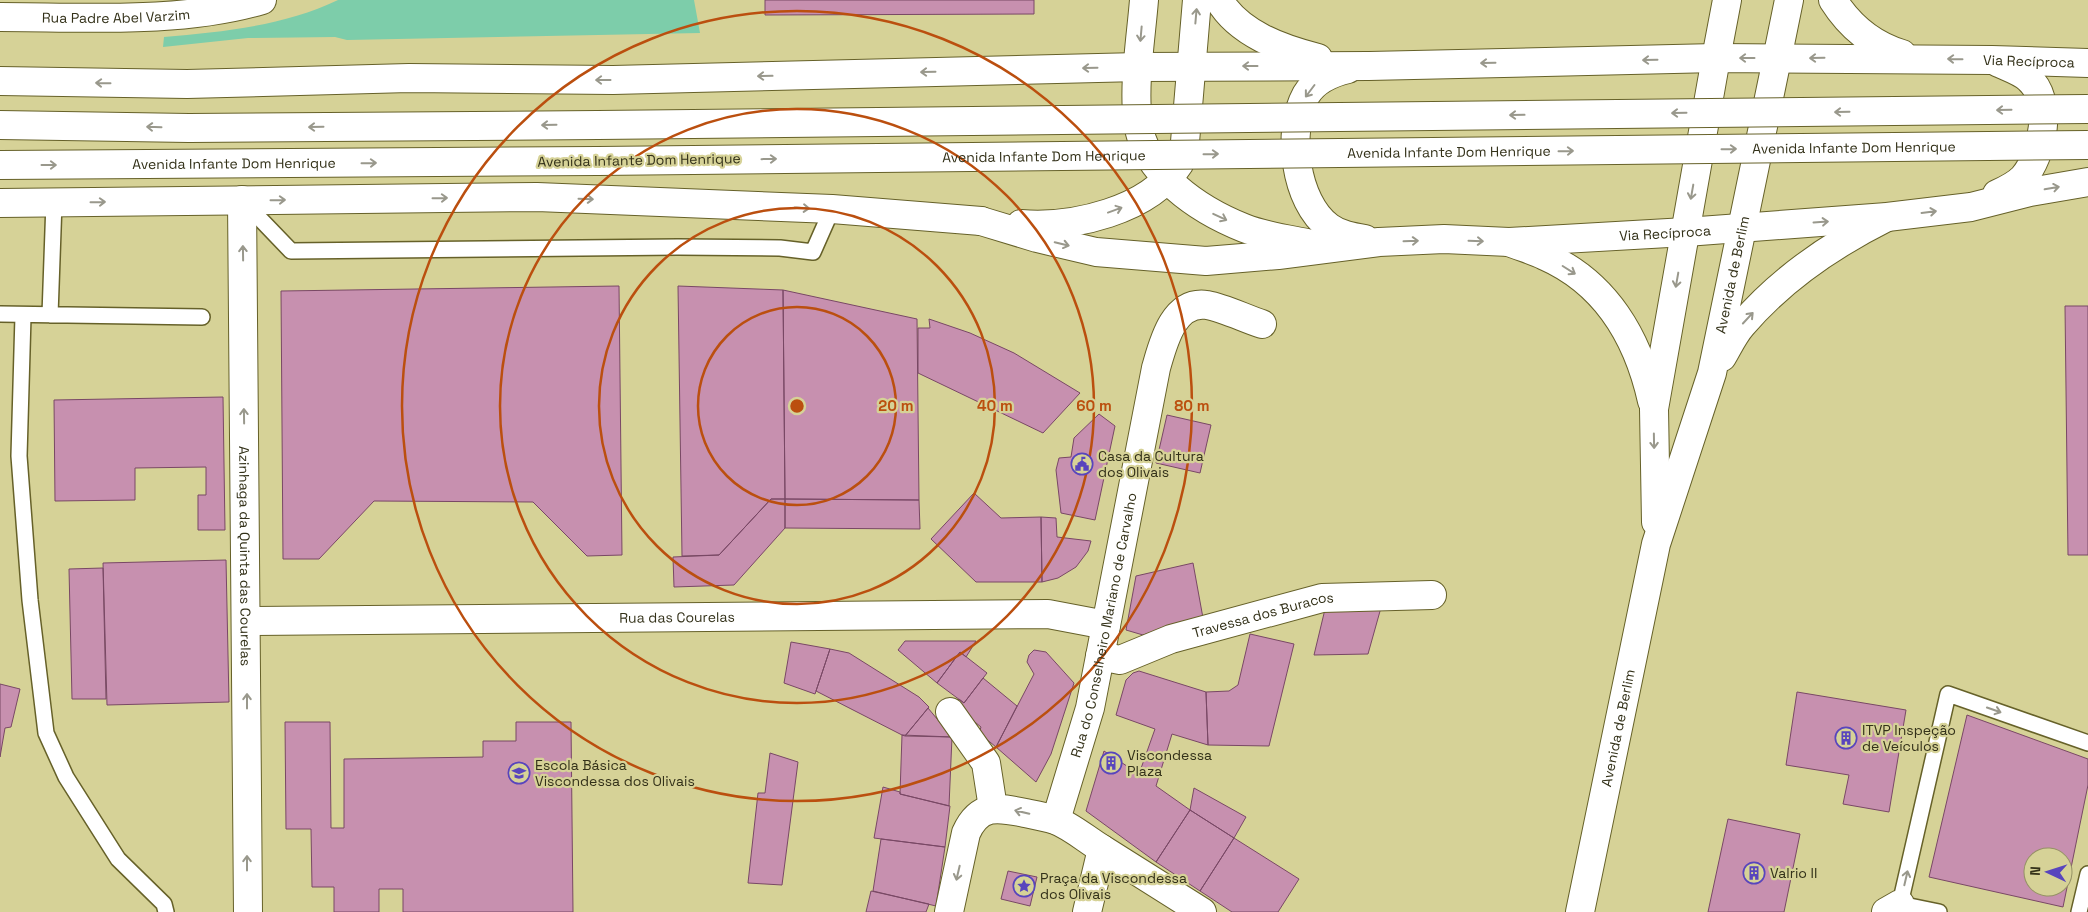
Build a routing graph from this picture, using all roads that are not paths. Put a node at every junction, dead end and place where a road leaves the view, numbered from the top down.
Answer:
1 (262, 0) edge
2 (1144, 0) edge
3 (1197, 0) edge
4 (1219, 0) edge
5 (1727, 0) edge
6 (1789, 0) edge
7 (1833, 0) edge
8 (47, 8) edge
9 (0, 17) edge
10 (1716, 58) junction
11 (1777, 59) junction
12 (1918, 59) junction
13 (1992, 60) junction
14 (2088, 63) edge
15 (1369, 66) junction
16 (1139, 67) junction
17 (1192, 67) junction
18 (0, 81) edge
19 (2088, 109) edge
20 (0, 114) edge
21 (0, 124) edge
22 (78, 125) junction
23 (2088, 145) edge
24 (0, 165) edge
25 (1167, 178) junction
26 (2088, 182) edge
27 (242, 200) junction
28 (54, 202) junction
29 (0, 203) edge
30 (1970, 207) junction
31 (832, 210) junction
32 (1887, 217) junction
33 (981, 221) junction
34 (1742, 228) junction
35 (1686, 232) junction
36 (1378, 242) junction
37 (1509, 242) junction
38 (1328, 247) junction
39 (0, 314) edge
40 (50, 315) junction
41 (23, 316) junction
42 (202, 317) dead end
43 (1262, 324) dead end
44 (1712, 374) junction
45 (1654, 409) junction
46 (1656, 544) junction
47 (1432, 595) dead end
48 (247, 621) junction
49 (1106, 625) junction
50 (1100, 656) junction
51 (950, 712) dead end
52 (2088, 743) edge
53 (993, 808) junction
54 (1056, 820) junction
55 (1102, 849) junction
56 (2088, 874) edge
57 (1893, 908) edge
58 (166, 912) edge
59 (248, 912) edge
60 (949, 912) edge
61 (1087, 912) edge
62 (1202, 912) edge
63 (1580, 912) edge
64 (1938, 912) edge
65 (2080, 912) edge

1 - 8 main road, Rua Padre Abel Varzim
2 -> 16 main road
17 -> 3 main road
4 - 15 main road
5 - 10 main road, Avenida de Berlim
6 - 11 main road, Avenida de Berlim
7 - 12 main road
8 - 9 main road, Rua Padre Abel Varzim
11 -> 10 main road, Via Recíproca
10 -> 15 main road, Via Recíproca
10 -> 35 main road, Avenida de Berlim
12 -> 11 main road, Via Recíproca
11 - 34 main road, Avenida de Berlim
13 -> 12 main road, Via Recíproca
13 - 14 main road, Via Recíproca
13 - 30 main road
15 -> 17 main road
15 -> 36 main road
16 - 17 main road
16 -> 18 main road
16 - 25 main road
17 - 25 main road
19 -> 22 main road, bridge
20 - 22 main road
21 - 22 main road
24 -> 23 main road, Avenida Infante Dom Henrique, bridge
33 -> 25 main road
25 -> 38 main road
30 -> 26 main road, Via Recíproca
28 -> 27 main road
27 -> 31 main road
27 - 31 lane
48 -> 27 main road, Azinhaga da Quinta das Courelas
28 - 29 main road
28 - 40 lane
32 -> 30 main road, Via Recíproca
31 - 33 main road
34 -> 32 main road, Via Recíproca
44 -> 32 main road
33 -> 38 main road
34 - 35 main road, Via Recíproca
34 - 44 main road, Avenida de Berlim
35 - 37 main road, Via Recíproca
35 -> 45 main road, Avenida de Berlim
36 -> 37 main road, Via Recíproca
36 - 38 main road, Via Recíproca
37 -> 45 main road
39 - 41 lane
40 - 41 lane
40 - 42 lane
41 - 58 lane
43 - 49 main road, Rua do Conselheiro Mariano de Carvalho
44 - 46 main road, Avenida de Berlim
45 -> 46 main road, Avenida de Berlim
46 - 63 main road, Avenida de Berlim
47 - 50 main road, Travessa dos Buracos
48 - 49 main road, Rua das Courelas
59 -> 48 main road, Azinhaga da Quinta das Courelas
49 - 50 main road, Rua do Conselheiro Mariano de Carvalho
50 - 54 main road, Rua do Conselheiro Mariano de Carvalho
51 - 53 main road
57 -> 52 lane
54 -> 53 main road
53 -> 60 main road
54 - 55 main road
55 - 61 main road
55 - 62 main road
56 - 65 lane
57 - 64 lane

